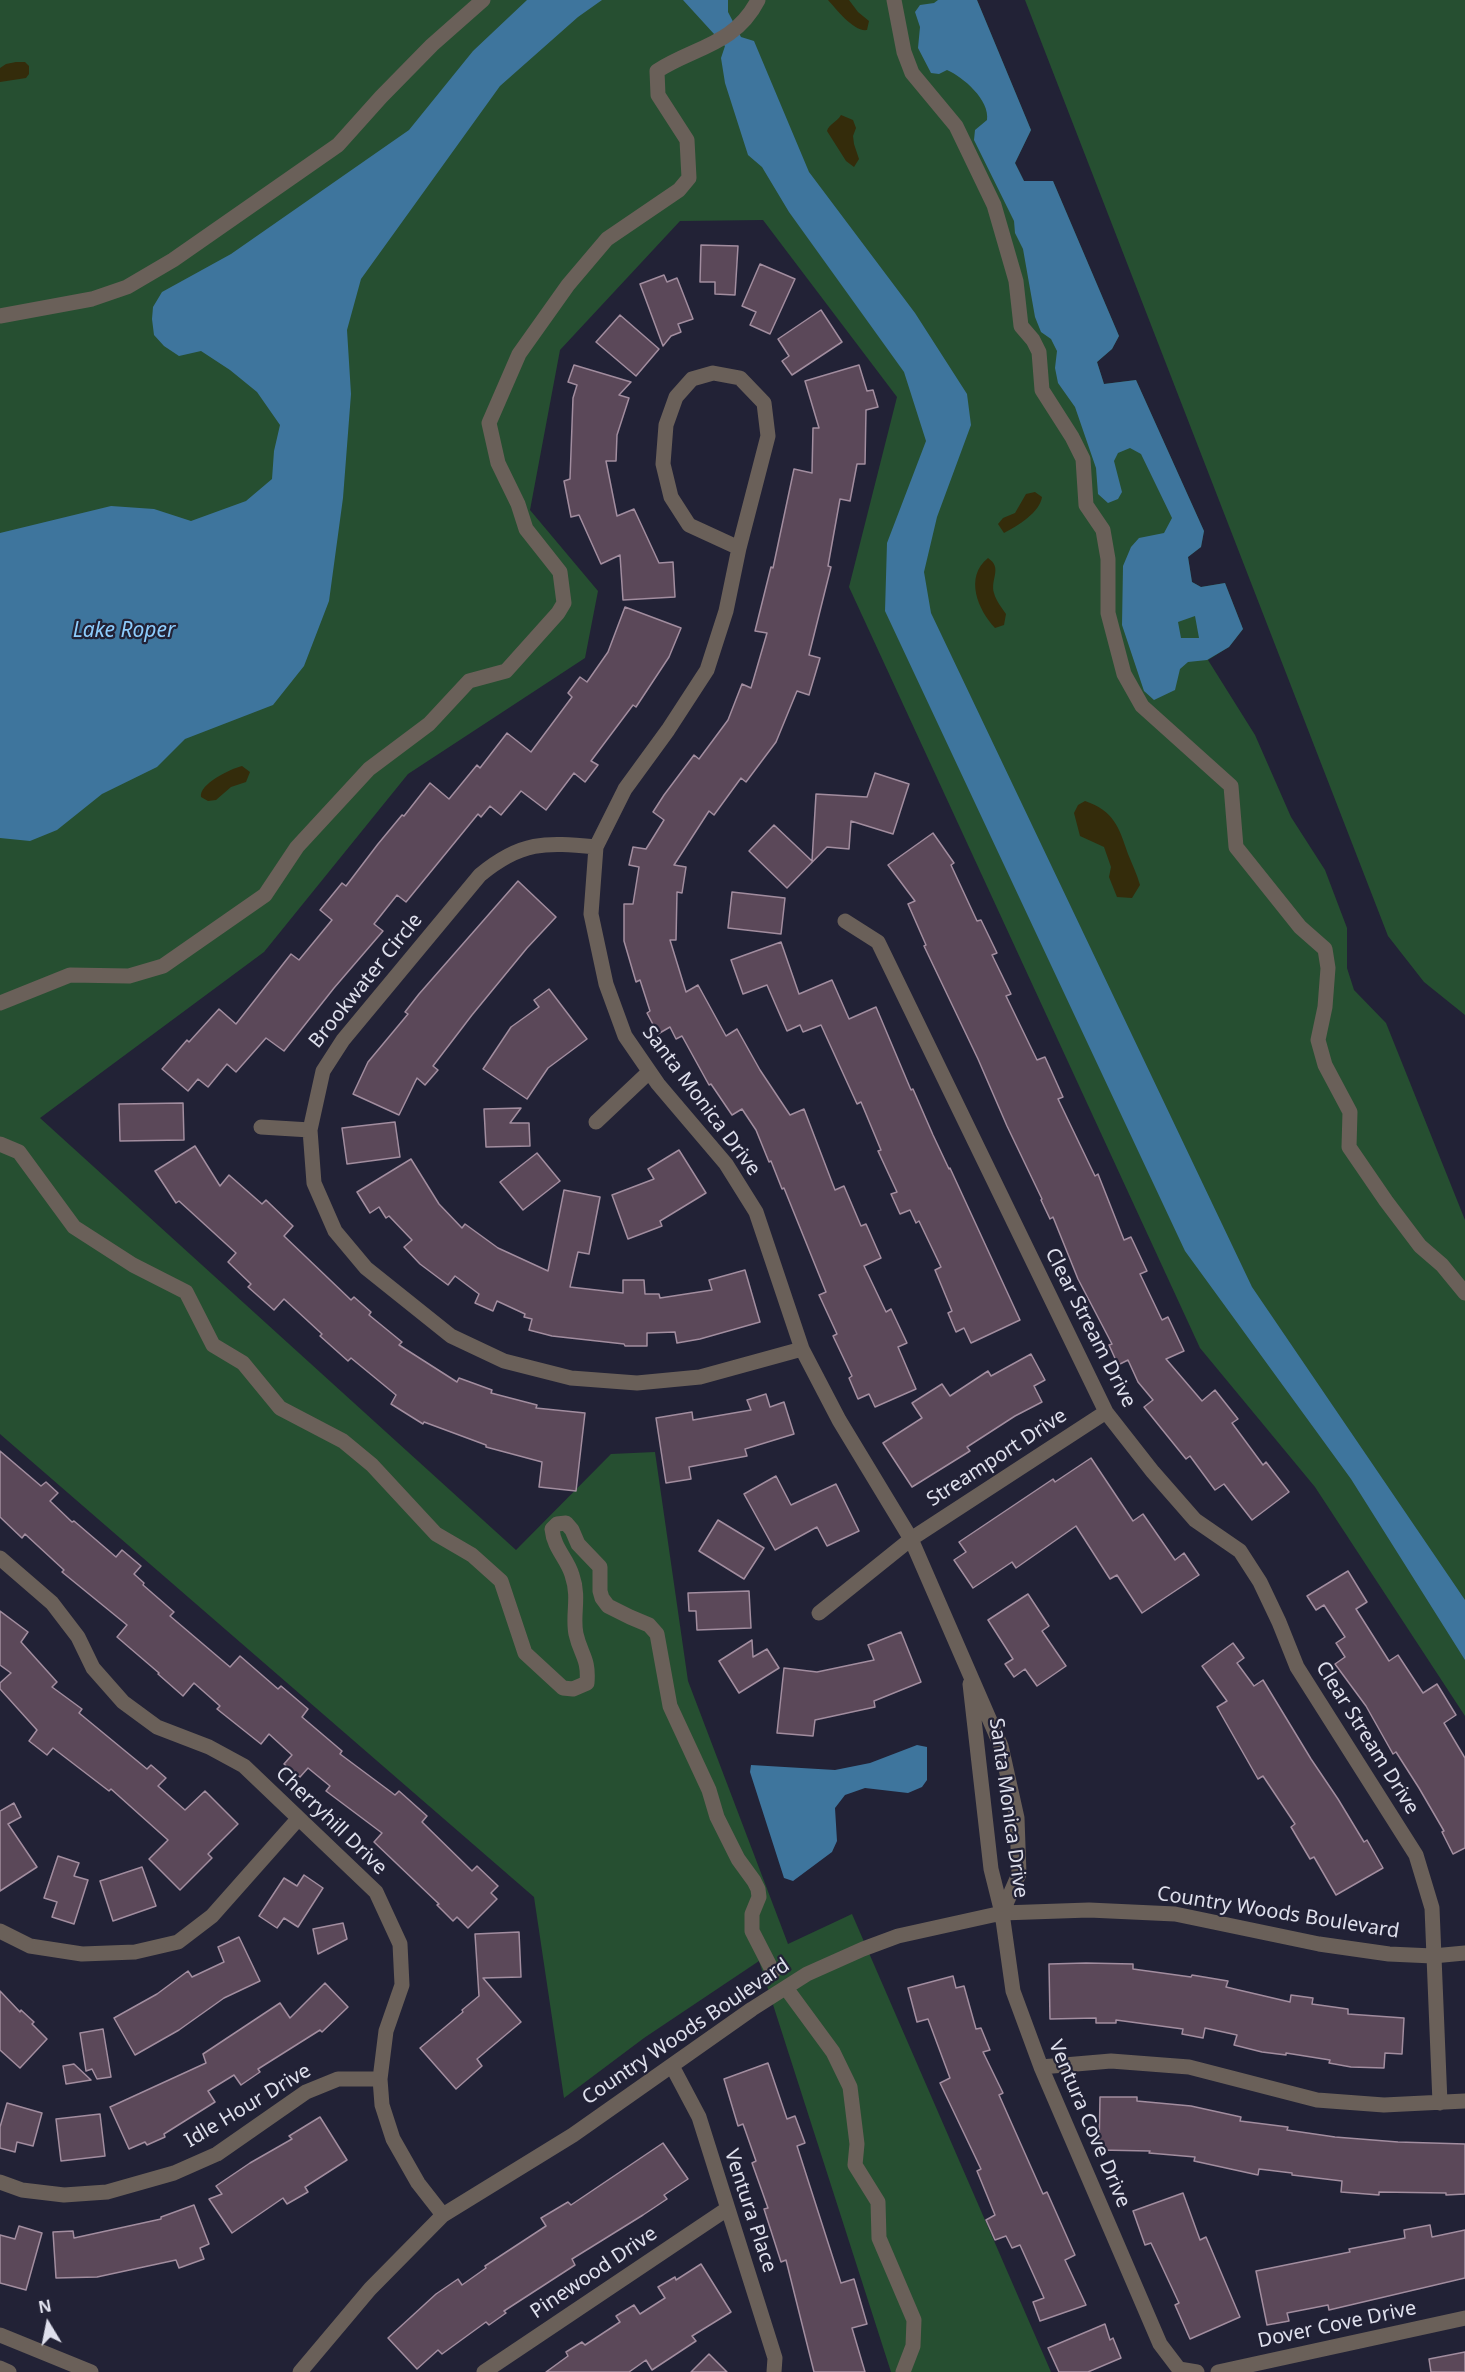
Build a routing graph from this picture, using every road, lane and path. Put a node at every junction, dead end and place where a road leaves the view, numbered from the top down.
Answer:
1 (483, 0) edge
2 (758, 0) edge
3 (894, 0) edge
4 (0, 316) edge
5 (739, 548) junction
6 (597, 847) junction
7 (845, 921) dead end
8 (0, 1003) edge
9 (649, 1071) junction
10 (596, 1122) dead end
11 (261, 1127) dead end
12 (310, 1130) junction
13 (0, 1143) edge
14 (1465, 1293) edge
15 (802, 1349) junction
16 (1106, 1412) junction
17 (911, 1539) junction
18 (1, 1561) edge
19 (819, 1613) dead end
20 (968, 1669) junction
21 (298, 1819) junction
22 (1002, 1913) junction
23 (0, 1931) edge
24 (1465, 1953) edge
25 (1433, 1956) junction
26 (773, 1972) dead end
27 (786, 1988) junction
28 (672, 2066) junction
29 (1041, 2067) junction
30 (380, 2079) junction
31 (1465, 2102) edge
32 (1440, 2103) junction
33 (0, 2182) edge
34 (727, 2209) junction
35 (443, 2215) junction
36 (1465, 2318) edge
37 (0, 2335) edge
38 (62, 2366) edge
39 (0, 2368) edge
40 (9, 2372) edge
41 (91, 2372) edge
42 (300, 2372) edge
43 (484, 2372) edge
44 (774, 2372) edge
45 (903, 2372) edge
46 (1197, 2372) edge
47 (1218, 2372) edge

1 - 4 street
2 - 8 street
3 - 14 street
5 - 5 street, Santa Monica Drive
5 - 6 street, Santa Monica Drive
6 - 9 street, Santa Monica Drive
6 - 12 street, Brookwater Circle
7 - 16 street, Clear Stream Drive
9 - 10 street
9 - 15 street, Santa Monica Drive
11 - 12 street
12 - 15 street, Brookwater Circle
13 - 26 street
15 - 17 street, Santa Monica Drive
16 - 17 street, Streamport Drive
16 - 25 street, Clear Stream Drive
17 - 19 street, Streamport Drive
17 - 20 street, Santa Monica Drive
18 - 21 street, Cherryhill Drive
20 - 22 street, Santa Monica Drive
20 - 22 street, Santa Monica Drive
21 - 23 street
21 - 30 street, Cherryhill Drive
22 - 25 street, Country Woods Boulevard
22 - 27 street, Country Woods Boulevard
22 - 29 street, Ventura Cove Drive
24 - 25 street, Country Woods Boulevard
25 - 32 street, Clear Stream Drive
27 - 28 street, Country Woods Boulevard
27 - 45 street
28 - 34 street, Ventura Place
28 - 35 street, Country Woods Boulevard
29 - 32 street
29 - 46 street, Ventura Cove Drive
30 - 33 street, Idle Hour Drive
30 - 35 street, Cherryhill Drive
31 - 32 street
34 - 43 street, Pinewood Drive
34 - 44 street, Ventura Place
35 - 42 street, Country Woods Boulevard
36 - 47 street, Dover Cove Drive
37 - 38 street
38 - 41 street
39 - 40 street

